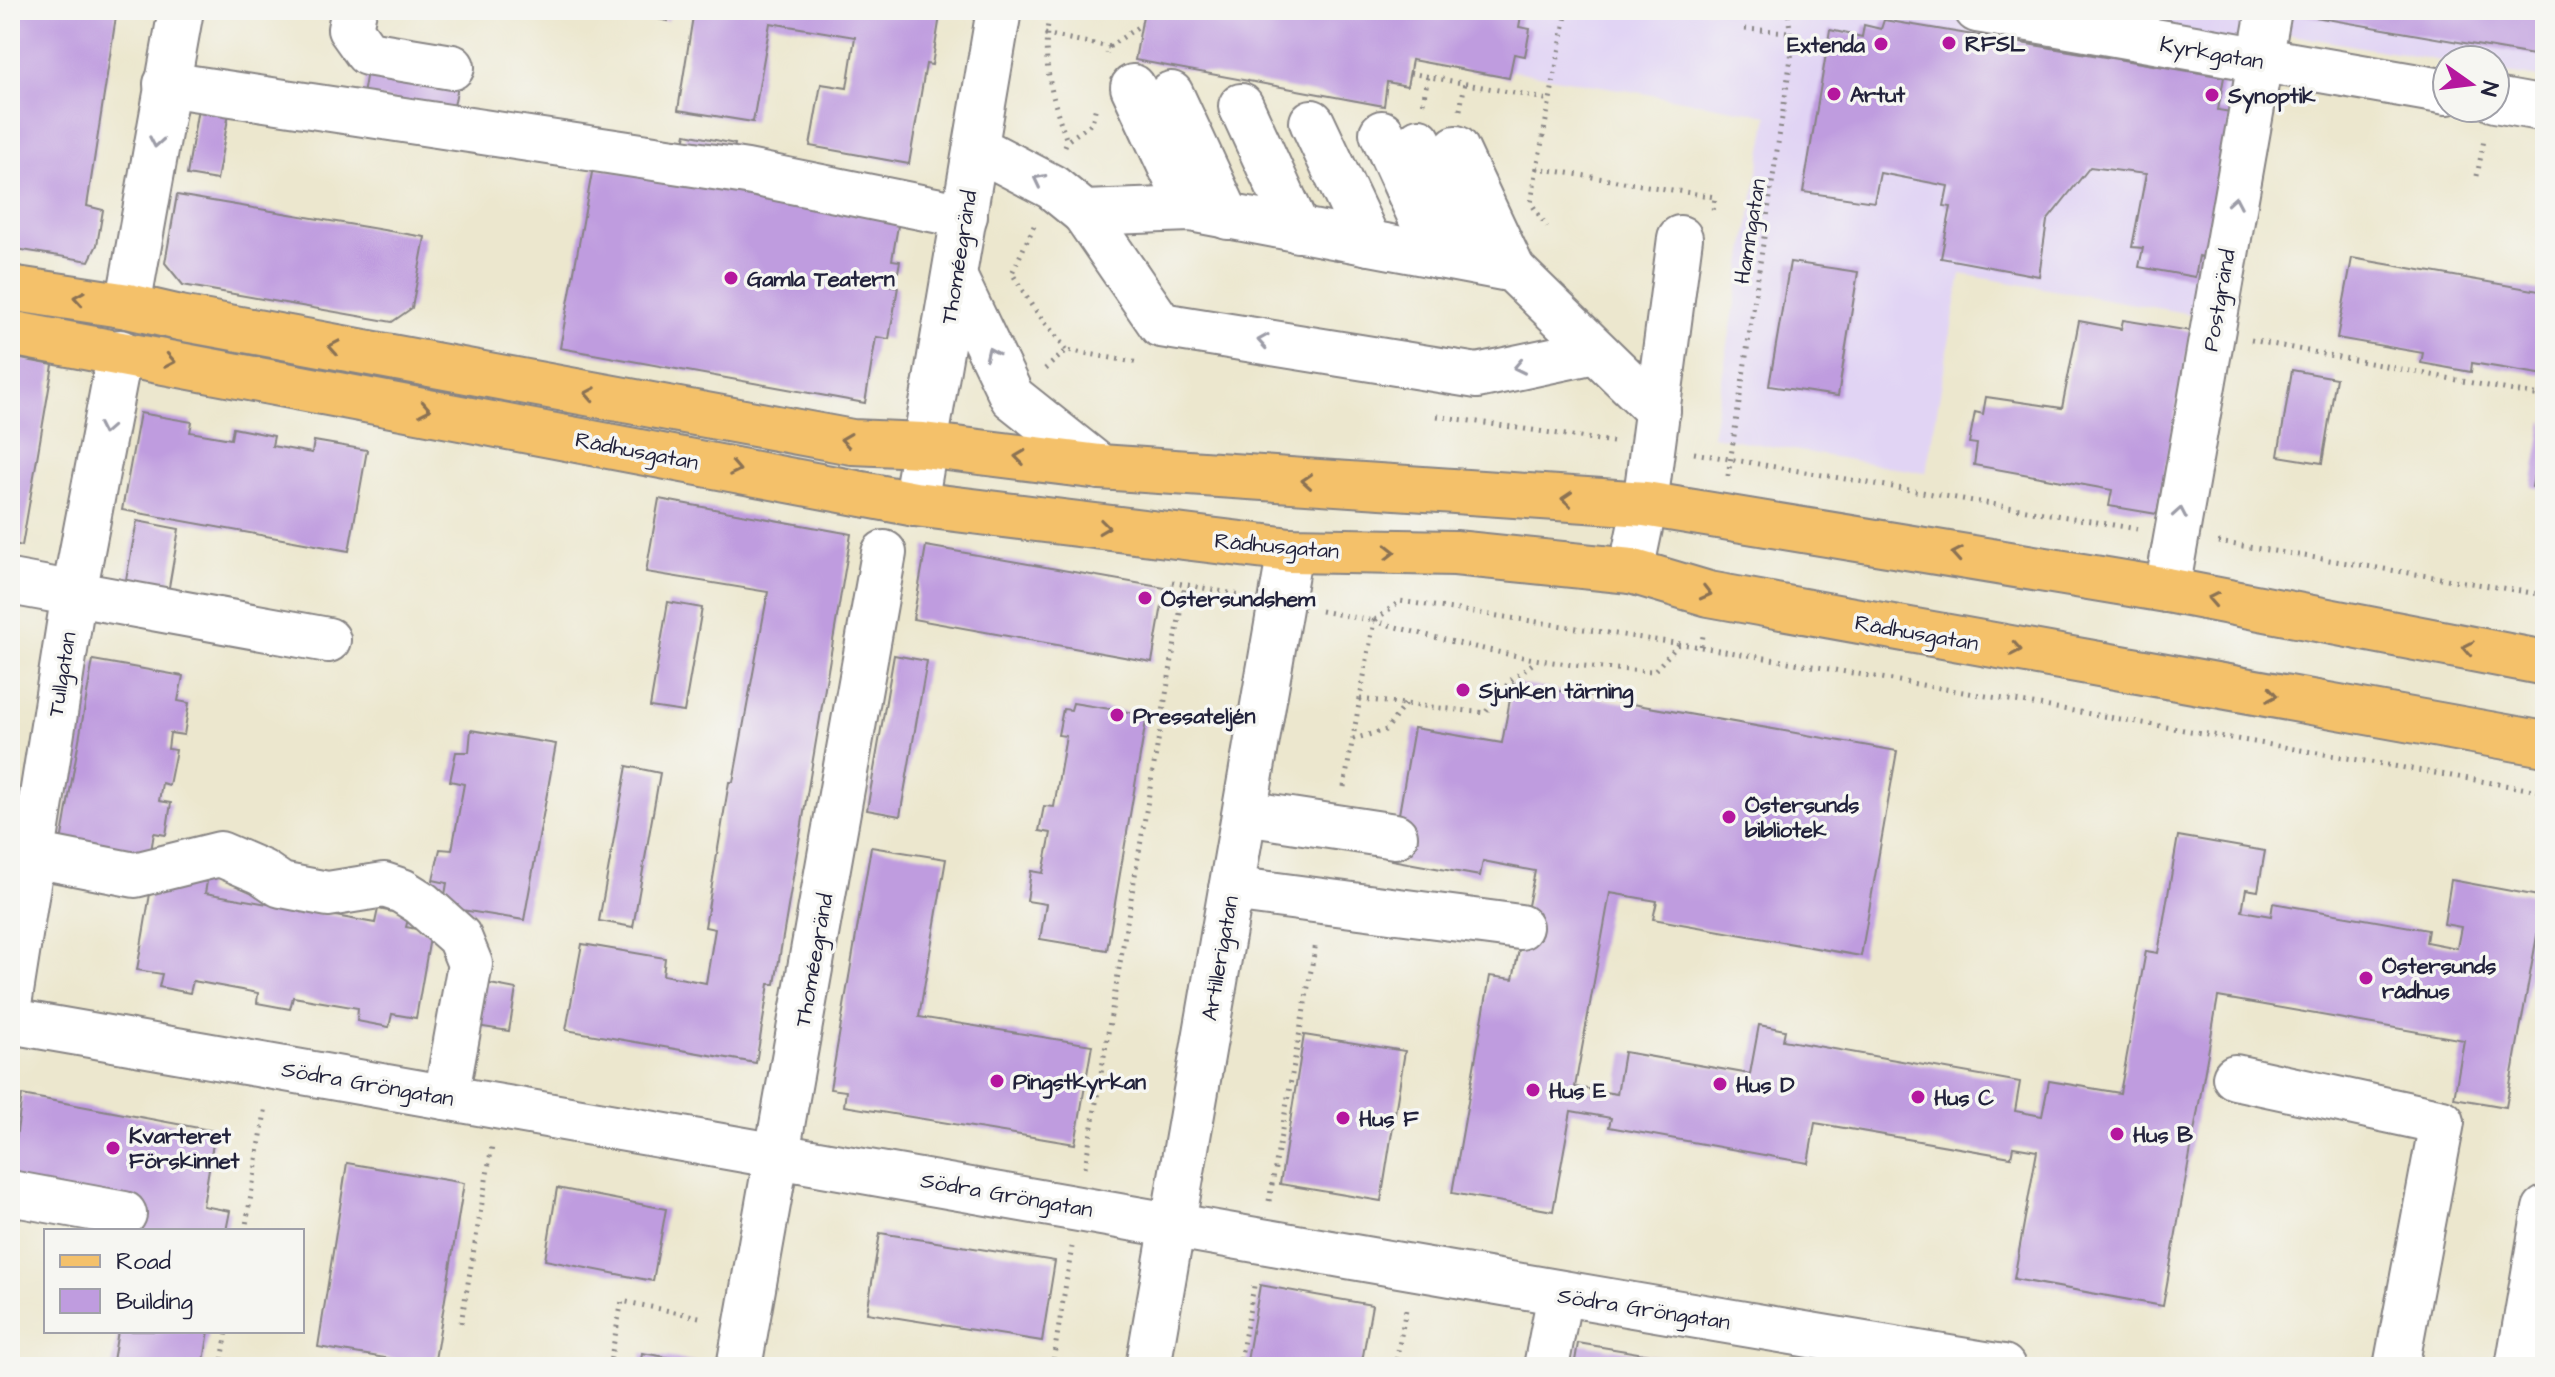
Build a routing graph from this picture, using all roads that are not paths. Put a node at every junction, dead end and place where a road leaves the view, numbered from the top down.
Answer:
1 (181, 10) edge
2 (354, 10) edge
3 (999, 10) edge
4 (1977, 10) edge
5 (2269, 10) edge
6 (2260, 61) junction
7 (452, 67) dead end
8 (166, 84) junction
9 (2431, 89) edge
10 (2511, 103) edge
11 (2545, 109) edge
12 (1319, 117) junction
13 (977, 148) junction
14 (1084, 213) junction
15 (965, 216) junction
16 (1351, 240) junction
17 (1680, 242) road end
18 (955, 278) junction
19 (10, 288) edge
20 (128, 306) junction
21 (10, 333) edge
22 (1595, 351) junction
23 (120, 352) junction
24 (1655, 430) junction
25 (923, 445) junction
26 (1100, 467) junction
27 (915, 504) junction
28 (1645, 504) junction
29 (1290, 550) junction
30 (884, 553) dead end
31 (1631, 571) junction
32 (10, 582) edge
33 (2167, 590) junction
34 (74, 593) junction
35 (328, 640) dead end
36 (2545, 663) edge
37 (2545, 744) edge
38 (1245, 813) junction
39 (1395, 836) dead end
40 (33, 855) junction
41 (1231, 889) junction
42 (1520, 927) dead end
43 (10, 998) edge
44 (10, 1021) edge
45 (2235, 1077) dead end
46 (446, 1097) junction
47 (779, 1154) junction
48 (10, 1193) edge
49 (2545, 1209) edge
50 (124, 1214) dead end
51 (1173, 1227) junction
52 (1560, 1294) junction
53 (743, 1347) edge
54 (1148, 1367) edge
55 (1546, 1367) edge
56 (2003, 1367) edge
57 (2396, 1367) edge
58 (2518, 1367) edge

1 - 8 street
2 - 7 street
3 - 13 street, Thoméegränd
4 - 6 street, Kyrkgatan
5 - 6 street, Postgränd
6 - 9 street, Kyrkgatan
33 -> 6 street, Postgränd
8 - 15 street
8 -> 20 street
10 - 11 street
12 - 16 street
12 - 16 street
12 - 16 street
12 - 16 street
12 - 16 street
14 -> 13 street
13 - 15 street, Thoméegränd
14 - 16 street
22 -> 14 street
15 - 18 street, Thoméegränd
16 - 22 street
17 - 24 street
18 - 25 street, Thoméegränd
26 -> 18 street
20 -> 19 main road, Rådhusgatan
25 -> 20 main road, Rådhusgatan
21 - 23 main road, Rådhusgatan
22 - 24 street
23 -> 27 main road, Rådhusgatan
23 -> 34 street, Tullgatan
24 - 28 street
26 -> 25 main road, Rådhusgatan
25 - 27 street, Thoméegränd
28 -> 26 main road, Rådhusgatan
27 -> 29 main road, Rådhusgatan
28 - 31 street
33 -> 28 main road, Rådhusgatan
29 -> 31 main road, Rådhusgatan
29 - 38 street, Artillerigatan
30 - 47 street, Thoméegränd
31 -> 37 main road, Rådhusgatan
32 - 34 street
36 -> 33 main road, Rådhusgatan
34 - 35 street
34 - 40 street, Tullgatan
38 - 39 street
38 - 41 street, Artillerigatan
40 - 43 street, Tullgatan
40 - 46 street
41 - 42 street
41 - 51 street, Artillerigatan
44 - 46 street, Södra Gröngatan
45 - 57 street
46 - 47 street, Södra Gröngatan
47 - 51 street, Södra Gröngatan
47 - 53 street, Thoméegränd
48 - 50 street
49 - 58 street
51 - 52 street, Södra Gröngatan
51 - 54 street, Artillerigatan
52 - 55 street
52 - 56 street, Södra Gröngatan

